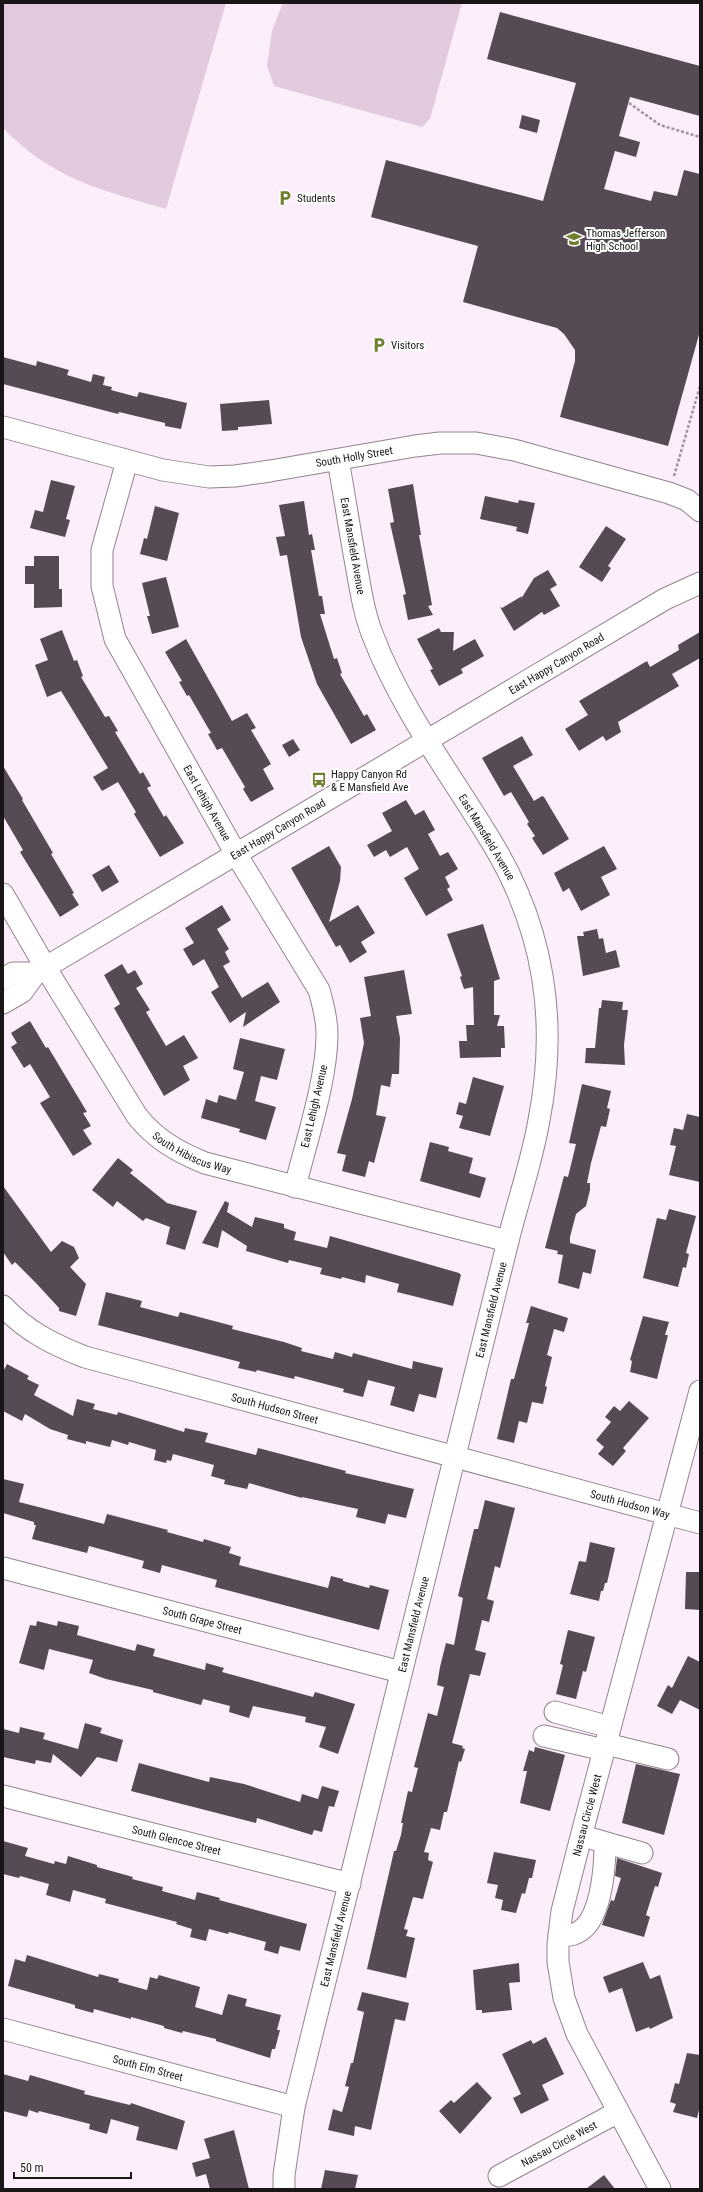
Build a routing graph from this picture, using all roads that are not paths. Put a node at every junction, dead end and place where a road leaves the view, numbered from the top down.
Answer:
1 (3, 427) edge
2 (338, 460) junction
3 (127, 461) junction
4 (700, 511) edge
5 (700, 571) edge
6 (700, 583) edge
7 (664, 599) junction
8 (427, 740) junction
9 (236, 854) junction
10 (3, 894) edge
11 (41, 970) junction
12 (3, 979) edge
13 (3, 1003) edge
14 (295, 1187) junction
15 (508, 1242) junction
16 (3, 1306) edge
17 (700, 1391) edge
18 (455, 1457) junction
19 (560, 1485) joint
20 (667, 1513) junction
21 (700, 1523) edge
22 (3, 1568) edge
23 (401, 1672) junction
24 (555, 1712) dead end
25 (544, 1736) dead end
26 (607, 1740) junction
27 (668, 1759) dead end
28 (3, 1796) edge
29 (581, 1836) junction
30 (605, 1843) junction
31 (642, 1853) dead end
32 (350, 1884) junction
33 (558, 1935) junction
34 (3, 2030) edge
35 (294, 2106) junction
36 (618, 2112) junction
37 (499, 2176) dead end
38 (284, 2189) edge
39 (660, 2189) edge

1 - 3 street, South Holly Street
2 - 3 street, South Holly Street
2 - 4 street, South Holly Street
2 - 8 street, East Mansfield Avenue
3 - 9 street, East Lehigh Avenue
5 - 7 street, East Happy Canyon Road
6 - 7 street, East Happy Canyon Road
7 - 8 street, East Happy Canyon Road
8 - 9 street, East Happy Canyon Road
8 - 15 street, East Mansfield Avenue
9 - 11 street, East Happy Canyon Road
9 - 14 street, East Lehigh Avenue
10 - 11 street, South Hibiscus Way
11 - 12 street
11 - 13 street, East Happy Canyon Road
11 - 14 street, South Hibiscus Way
14 - 15 street, South Hibiscus Way
15 - 18 street, East Mansfield Avenue
16 - 18 street, South Hudson Street
17 - 20 street, Nassau Circle West
18 - 19 street, South Hudson Street
18 - 23 street, East Mansfield Avenue
19 - 20 street, South Hudson Way
20 - 21 street, South Hudson Way
20 - 26 street, Nassau Circle West
22 - 23 street, South Grape Street
23 - 32 street, East Mansfield Avenue
24 - 26 street
25 - 26 street
26 - 27 street
26 - 29 street, Nassau Circle West
28 - 32 street, South Glencoe Street
29 - 30 street
29 - 33 street, Nassau Circle West
30 - 31 street
30 - 33 street
32 - 35 street, East Mansfield Avenue
33 - 36 street, Nassau Circle West
34 - 35 street, South Elm Street
35 - 38 street, East Mansfield Avenue
36 - 37 street, Nassau Circle West
36 - 39 street, Nassau Circle West

